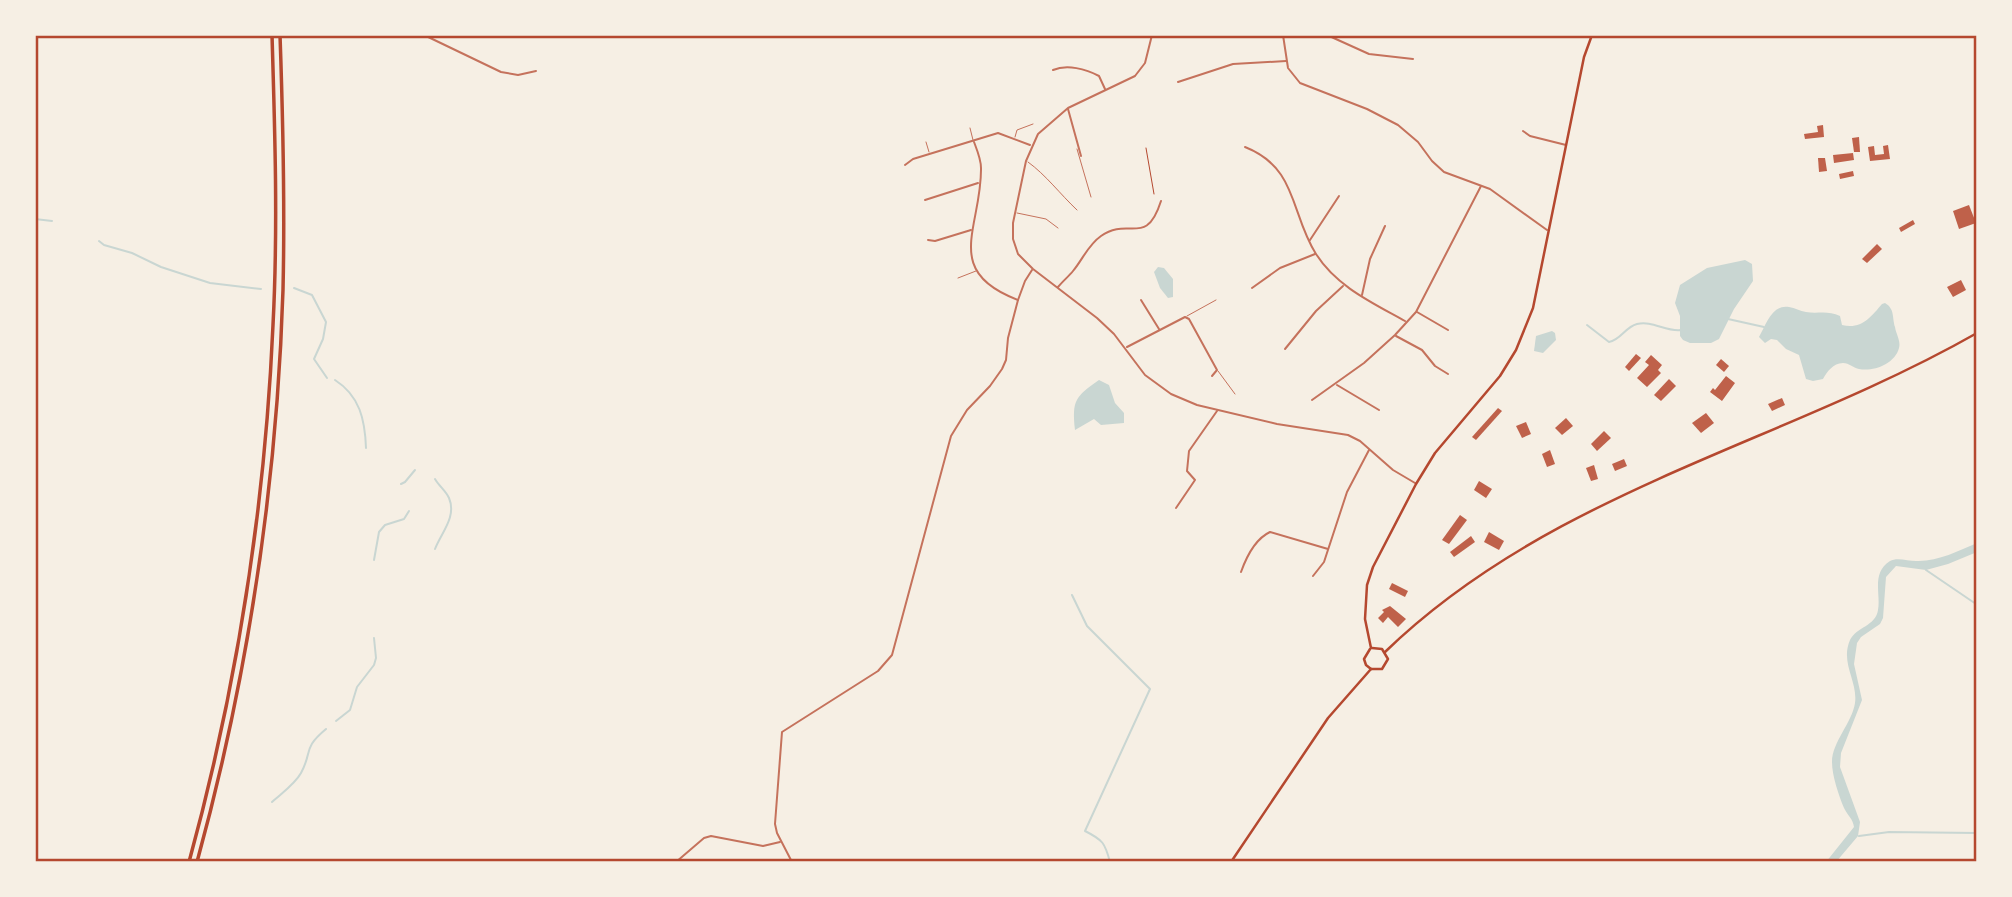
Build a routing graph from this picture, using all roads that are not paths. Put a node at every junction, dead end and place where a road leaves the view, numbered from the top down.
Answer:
1 (272, 35) edge
2 (280, 35) edge
3 (424, 35) edge
4 (1152, 35) edge
5 (1283, 35) edge
6 (1327, 35) edge
7 (1592, 35) edge
8 (1413, 60) dead end
9 (1286, 61) junction
10 (1053, 70) dead end
11 (536, 71) dead end
12 (1178, 82) dead end
13 (1105, 90) junction
14 (1068, 108) junction
15 (1033, 124) dead end
16 (970, 128) dead end
17 (1523, 131) dead end
18 (1014, 139) junction
19 (926, 142) dead end
20 (974, 142) junction
21 (1031, 145) junction
22 (1567, 145) junction
23 (1245, 146) dead end
24 (1079, 148) junction
25 (930, 154) junction
26 (1081, 156) dead end
27 (1026, 162) junction
28 (905, 164) dead end
29 (979, 183) junction
30 (1482, 186) junction
31 (1339, 196) dead end
32 (1091, 197) dead end
33 (925, 200) dead end
34 (1161, 201) dead end
35 (1077, 210) dead end
36 (1015, 212) junction
37 (1385, 226) dead end
38 (1058, 229) dead end
39 (1549, 230) junction
40 (972, 231) junction
41 (928, 240) dead end
42 (1310, 241) junction
43 (1316, 254) junction
44 (1032, 270) junction
45 (976, 271) junction
46 (958, 278) dead end
47 (1344, 285) junction
48 (1057, 287) junction
49 (1252, 288) dead end
50 (1362, 296) junction
51 (1018, 300) junction
52 (1141, 300) dead end
53 (1216, 300) dead end
54 (1416, 312) junction
55 (1185, 317) junction
56 (1406, 321) junction
57 (1160, 330) junction
58 (1448, 330) dead end
59 (1977, 333) edge
60 (1395, 335) junction
61 (1125, 348) junction
62 (1285, 349) dead end
63 (1217, 370) junction
64 (1448, 374) dead end
65 (1212, 376) dead end
66 (1336, 384) junction
67 (1235, 394) dead end
68 (1312, 400) dead end
69 (1218, 410) junction
70 (1379, 410) dead end
71 (1370, 449) junction
72 (1416, 484) junction
73 (1176, 508) dead end
74 (1329, 549) junction
75 (1241, 572) dead end
76 (1313, 576) dead end
77 (1371, 648) junction
78 (1385, 652) junction
79 (1371, 669) junction
80 (782, 841) junction
81 (189, 862) edge
82 (197, 862) edge
83 (676, 862) edge
84 (792, 862) edge
85 (1231, 862) edge

1 - 81 highway
2 - 82 highway
3 - 11 street
4 - 13 street
5 - 9 street
6 - 8 street
7 - 22 main road
9 - 12 street
9 - 30 street
10 - 13 street
13 - 14 street
14 - 21 street
14 - 24 street
15 - 18 lane
16 - 20 lane
17 - 22 street
18 - 20 street
18 - 21 street
19 - 25 lane
20 - 25 street
20 - 29 street
21 - 27 street
22 - 39 main road
23 - 42 street
24 - 26 street
24 - 32 lane
25 - 28 street
27 - 35 lane
27 - 36 street
29 - 33 street
29 - 40 street
30 - 39 street
30 - 54 street
31 - 42 street
34 - 48 street
36 - 38 lane
36 - 44 street
37 - 50 street
39 - 72 main road
40 - 41 street
40 - 45 street
42 - 43 street
43 - 47 street
43 - 49 street
44 - 48 street
44 - 51 street
45 - 46 lane
45 - 51 street
47 - 50 street
47 - 62 street
48 - 61 street
50 - 56 street
51 - 80 street
52 - 57 street
53 - 55 lane
54 - 56 street
54 - 58 street
55 - 57 street
55 - 63 street
56 - 60 street
57 - 61 street
59 - 78 main road
60 - 64 street
60 - 66 street
61 - 69 street
63 - 65 street
63 - 67 lane
66 - 68 street
66 - 70 street
69 - 71 street
69 - 73 street
71 - 72 street
71 - 74 street
72 - 77 main road
74 - 75 street
74 - 76 street
77 - 78 main road
77 - 79 main road
78 - 79 main road
79 - 85 main road
80 - 83 street
80 - 84 street

